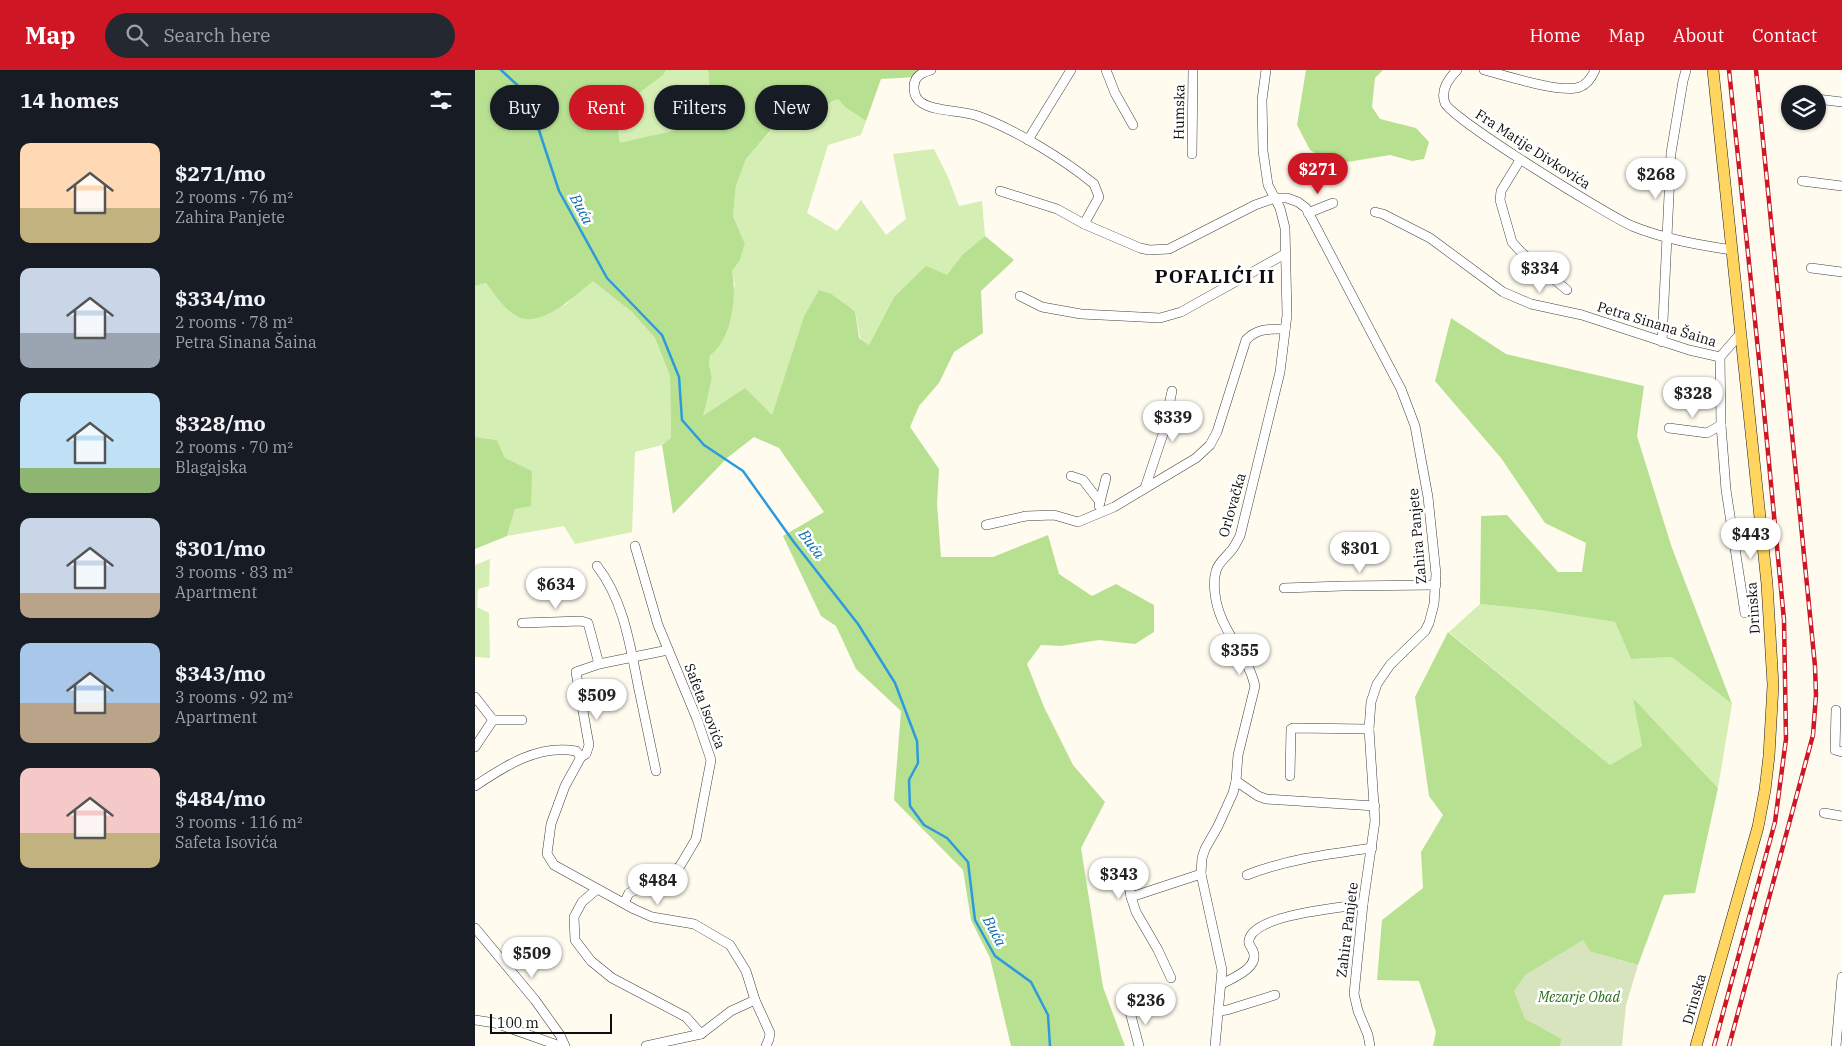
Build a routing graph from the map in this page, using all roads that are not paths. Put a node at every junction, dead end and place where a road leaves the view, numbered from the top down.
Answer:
1 (931, 70) edge
2 (1071, 70) edge
3 (1106, 70) edge
4 (1193, 70) edge
5 (1266, 70) edge
6 (1457, 70) edge
7 (1484, 70) edge
8 (1595, 70) edge
9 (1686, 70) edge
10 (1713, 70) edge
11 (1826, 100) edge
12 (1842, 102) edge
13 (1133, 125) dead end
14 (1028, 140) junction
15 (1192, 154) dead end
16 (1520, 160) junction
17 (1802, 180) dead end
18 (1842, 186) edge
19 (1000, 192) dead end
20 (1275, 198) junction
21 (1333, 203) dead end
22 (1375, 212) dead end
23 (1308, 213) junction
24 (1084, 224) junction
25 (1667, 238) junction
26 (1732, 250) junction
27 (1285, 254) junction
28 (1811, 268) dead end
29 (1842, 272) edge
30 (1567, 290) dead end
31 (1020, 296) dead end
32 (1285, 328) junction
33 (1741, 333) junction
34 (1661, 342) junction
35 (1720, 357) junction
36 (1172, 390) dead end
37 (1721, 425) junction
38 (1669, 428) dead end
39 (1071, 476) dead end
40 (1106, 478) dead end
41 (1145, 488) junction
42 (1100, 502) junction
43 (1097, 514) junction
44 (986, 524) dead end
45 (635, 546) dead end
46 (597, 566) dead end
47 (1436, 585) junction
48 (1284, 588) dead end
49 (1745, 613) dead end
50 (522, 624) dead end
51 (668, 650) junction
52 (632, 657) junction
53 (599, 664) junction
54 (475, 697) edge
55 (1835, 710) dead end
56 (493, 720) junction
57 (522, 720) dead end
58 (1369, 729) junction
59 (475, 747) edge
60 (1842, 752) edge
61 (581, 757) junction
62 (656, 771) dead end
63 (1290, 776) dead end
64 (1236, 781) junction
65 (475, 786) edge
66 (1375, 806) junction
67 (1824, 813) dead end
68 (1842, 816) edge
69 (1372, 848) junction
70 (1125, 864) dead end
71 (1201, 874) junction
72 (1247, 875) dead end
73 (596, 890) junction
74 (1131, 897) junction
75 (624, 903) junction
76 (1363, 904) junction
77 (475, 928) edge
78 (1842, 977) edge
79 (1171, 978) dead end
80 (1221, 984) junction
81 (1275, 995) dead end
82 (755, 1000) junction
83 (1218, 1011) junction
84 (1130, 1012) dead end
85 (475, 1020) edge
86 (701, 1034) junction
87 (560, 1046) edge
88 (565, 1046) edge
89 (646, 1046) edge
90 (766, 1046) edge
91 (1139, 1046) edge
92 (1215, 1046) edge
93 (1370, 1046) edge
94 (1696, 1046) edge
95 (1836, 1046) edge

1 - 14 street
2 - 14 street
3 - 13 street
4 - 15 street, Humska
5 - 20 street, Orlovačka
6 - 16 street, Fra Matije Divkovića
7 - 8 street
9 - 25 street
10 - 26 main road, Drinska
11 - 12 street
14 - 24 street
16 - 25 street, Fra Matije Divkovića
16 - 30 street
17 - 18 street
19 - 24 street
20 - 23 street, Zahira Panjete
20 - 24 street
20 - 27 street, Orlovačka
21 - 23 street
22 - 34 street, Petra Sinana Šaina
23 - 47 street, Zahira Panjete
25 - 26 street, Fra Matije Divkovića
25 - 34 street
26 - 33 main road, Drinska
27 - 31 street
27 - 32 street, Orlovačka
28 - 29 street
32 - 41 street
32 - 64 street, Orlovačka
33 - 35 street
33 - 94 main road, Drinska
34 - 35 street, Petra Sinana Šaina
35 - 37 street
36 - 41 street
37 - 38 street
37 - 49 street
39 - 42 street
40 - 42 street
41 - 43 street
42 - 43 street
43 - 44 street
45 - 51 street, Safeta Isovića
46 - 52 street
47 - 48 street
47 - 58 street, Zahira Panjete
50 - 53 street
51 - 52 street
51 - 75 street, Safeta Isovića
52 - 53 street
52 - 62 street
53 - 61 street
54 - 56 street
55 - 60 street
56 - 57 street
56 - 59 street
58 - 63 street
58 - 66 street, Zahira Panjete
61 - 65 street
61 - 73 street
64 - 66 street
64 - 71 street, Orlovačka
66 - 69 street, Zahira Panjete
67 - 68 street
69 - 72 street
69 - 76 street, Zahira Panjete
70 - 74 street
71 - 74 street
71 - 80 street
73 - 75 street
73 - 86 street
74 - 79 street
75 - 82 street
76 - 80 street
76 - 93 street, Zahira Panjete
77 - 88 street
78 - 95 street
80 - 83 street
81 - 83 street
82 - 86 street
82 - 90 street
83 - 92 street
84 - 91 street
85 - 87 street
86 - 89 street

